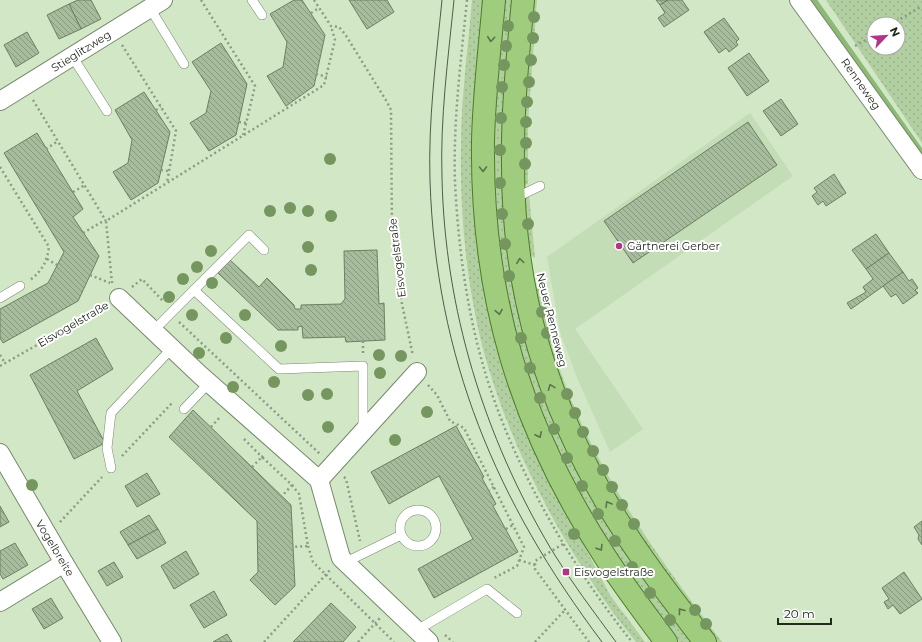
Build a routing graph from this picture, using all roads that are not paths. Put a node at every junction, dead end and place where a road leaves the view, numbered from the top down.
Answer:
1 (252, 0) edge
2 (494, 0) edge
3 (523, 0) edge
4 (799, 0) edge
5 (156, 4) edge
6 (262, 15) dead end
7 (72, 56) junction
8 (184, 64) dead end
9 (0, 101) edge
10 (107, 111) dead end
11 (922, 170) edge
12 (540, 186) dead end
13 (514, 198) junction
14 (264, 250) dead end
15 (20, 286) road end
16 (194, 290) junction
17 (0, 298) edge
18 (119, 298) road end
19 (153, 331) junction
20 (172, 348) junction
21 (417, 372) road end
22 (209, 383) junction
23 (184, 409) dead end
24 (363, 431) junction
25 (0, 453) edge
26 (111, 468) dead end
27 (319, 480) junction
28 (401, 535) junction
29 (344, 560) junction
30 (64, 563) junction
31 (0, 602) edge
32 (517, 614) dead end
33 (423, 636) edge
34 (112, 642) edge
35 (666, 642) edge
36 (704, 642) edge

1 - 6 lane
2 -> 35 main road
3 - 13 main road, Neuer Renneweg
4 - 11 street, Renneweg
5 - 7 street, Stieglitzweg
5 - 8 lane
7 - 9 street, Stieglitzweg
7 - 10 lane
12 - 13 lane
36 -> 13 main road, Neuer Renneweg
14 - 16 lane
15 - 17 lane
16 - 19 lane
16 - 24 lane
18 - 19 street, Eisvogelstraße
19 - 20 street, Eisvogelstraße
20 - 22 street, Eisvogelstraße
20 - 26 lane
21 - 24 street
22 - 23 lane
22 - 27 street, Eisvogelstraße
24 - 27 street
25 - 30 street, Vogelbreite
27 - 29 street
28 - 28 lane
28 - 29 lane
29 - 33 street
30 - 31 street
30 - 34 street, Vogelbreite
32 - 33 lane

